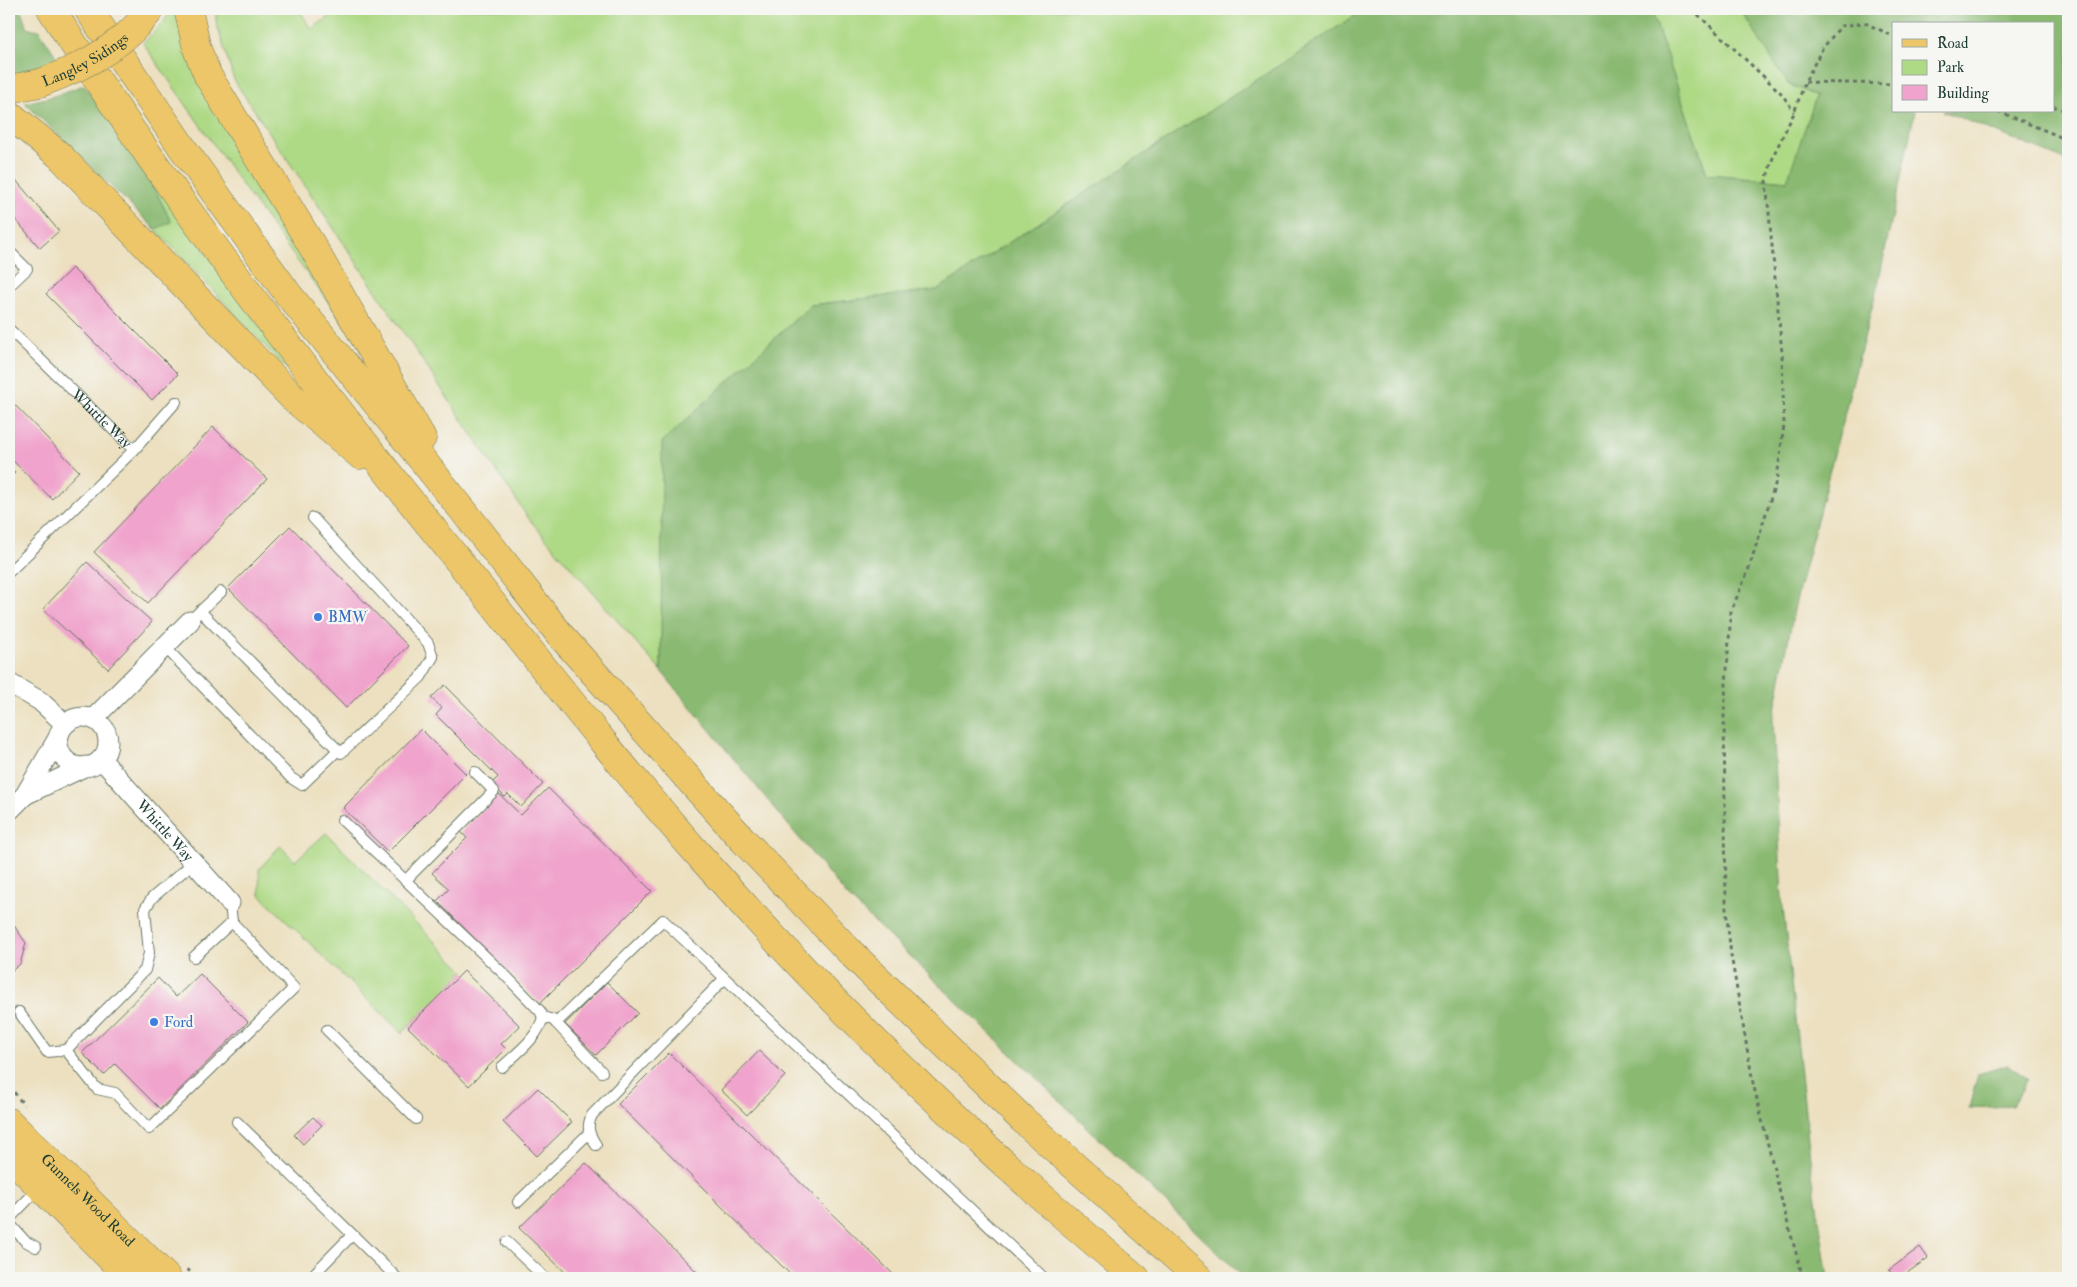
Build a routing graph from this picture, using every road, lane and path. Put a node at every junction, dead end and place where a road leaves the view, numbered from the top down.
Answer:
1 (51, 9) edge
2 (88, 9) edge
3 (151, 9) edge
4 (188, 9) edge
5 (1692, 9) edge
6 (1892, 36) edge
7 (1805, 82) junction
8 (1892, 84) edge
9 (9, 89) edge
10 (2054, 106) edge
11 (2000, 112) edge
12 (2068, 112) edge
13 (1794, 113) junction
14 (9, 114) edge
15 (2068, 140) edge
16 (9, 251) edge
17 (9, 286) edge
18 (9, 329) edge
19 (176, 402) dead end
20 (134, 450) junction
21 (404, 494) junction
22 (462, 509) junction
23 (313, 518) dead end
24 (9, 572) edge
25 (221, 592) dead end
26 (195, 616) junction
27 (164, 646) junction
28 (9, 683) edge
29 (93, 719) junction
30 (62, 730) junction
31 (338, 750) junction
32 (94, 763) junction
33 (475, 772) dead end
34 (25, 795) junction
35 (9, 811) edge
36 (342, 820) dead end
37 (193, 862) junction
38 (406, 880) junction
39 (230, 903) joint
40 (232, 922) junction
41 (194, 957) dead end
42 (724, 979) junction
43 (19, 1012) dead end
44 (543, 1017) junction
45 (556, 1023) junction
46 (327, 1030) dead end
47 (66, 1050) junction
48 (502, 1067) dead end
49 (602, 1072) dead end
50 (416, 1119) dead end
51 (9, 1122) edge
52 (237, 1122) dead end
53 (588, 1134) junction
54 (596, 1145) dead end
55 (9, 1155) edge
56 (40, 1187) junction
57 (518, 1202) dead end
58 (9, 1219) edge
59 (9, 1223) edge
60 (352, 1235) junction
61 (507, 1242) dead end
62 (36, 1247) dead end
63 (130, 1278) edge
64 (167, 1278) edge
65 (310, 1278) edge
66 (397, 1278) edge
67 (545, 1278) edge
68 (1044, 1278) edge
69 (1136, 1278) edge
70 (1199, 1278) edge
71 (1803, 1278) edge

1 - 21 main road
2 - 22 main road
3 - 9 main road, Langley Sidings, bridge
4 - 22 main road
5 - 13 path
6 - 7 path
7 - 8 path
7 - 13 path
10 - 12 path
11 - 15 path
13 - 71 path
14 - 21 main road
16 - 17 lane
18 - 20 lane, Whittle Way
19 - 20 lane
20 - 24 lane, Whittle Way
21 - 69 main road
22 - 70 main road
23 - 31 lane
25 - 26 lane
26 - 27 street
26 - 31 lane
27 - 29 street
27 - 31 lane
28 - 30 street
29 - 30 street
29 - 32 street
30 - 32 street, Whittle Way
30 - 34 street
32 - 34 street
32 - 37 street, Whittle Way
33 - 38 lane
34 - 35 street
36 - 38 lane
37 - 39 street, Whittle Way
37 - 47 lane
38 - 44 lane
39 - 40 lane
40 - 41 lane
40 - 47 lane
42 - 45 lane
42 - 53 lane
42 - 68 lane
43 - 47 lane
44 - 45 lane
44 - 48 lane
45 - 49 lane
46 - 50 lane
51 - 64 main road, Gunnels Wood Road
52 - 60 lane
53 - 54 lane
53 - 57 lane
55 - 56 main road, Gunnels Wood Road
56 - 58 lane
56 - 63 main road, Gunnels Wood Road
59 - 62 lane
60 - 65 lane
60 - 66 lane
61 - 67 lane

